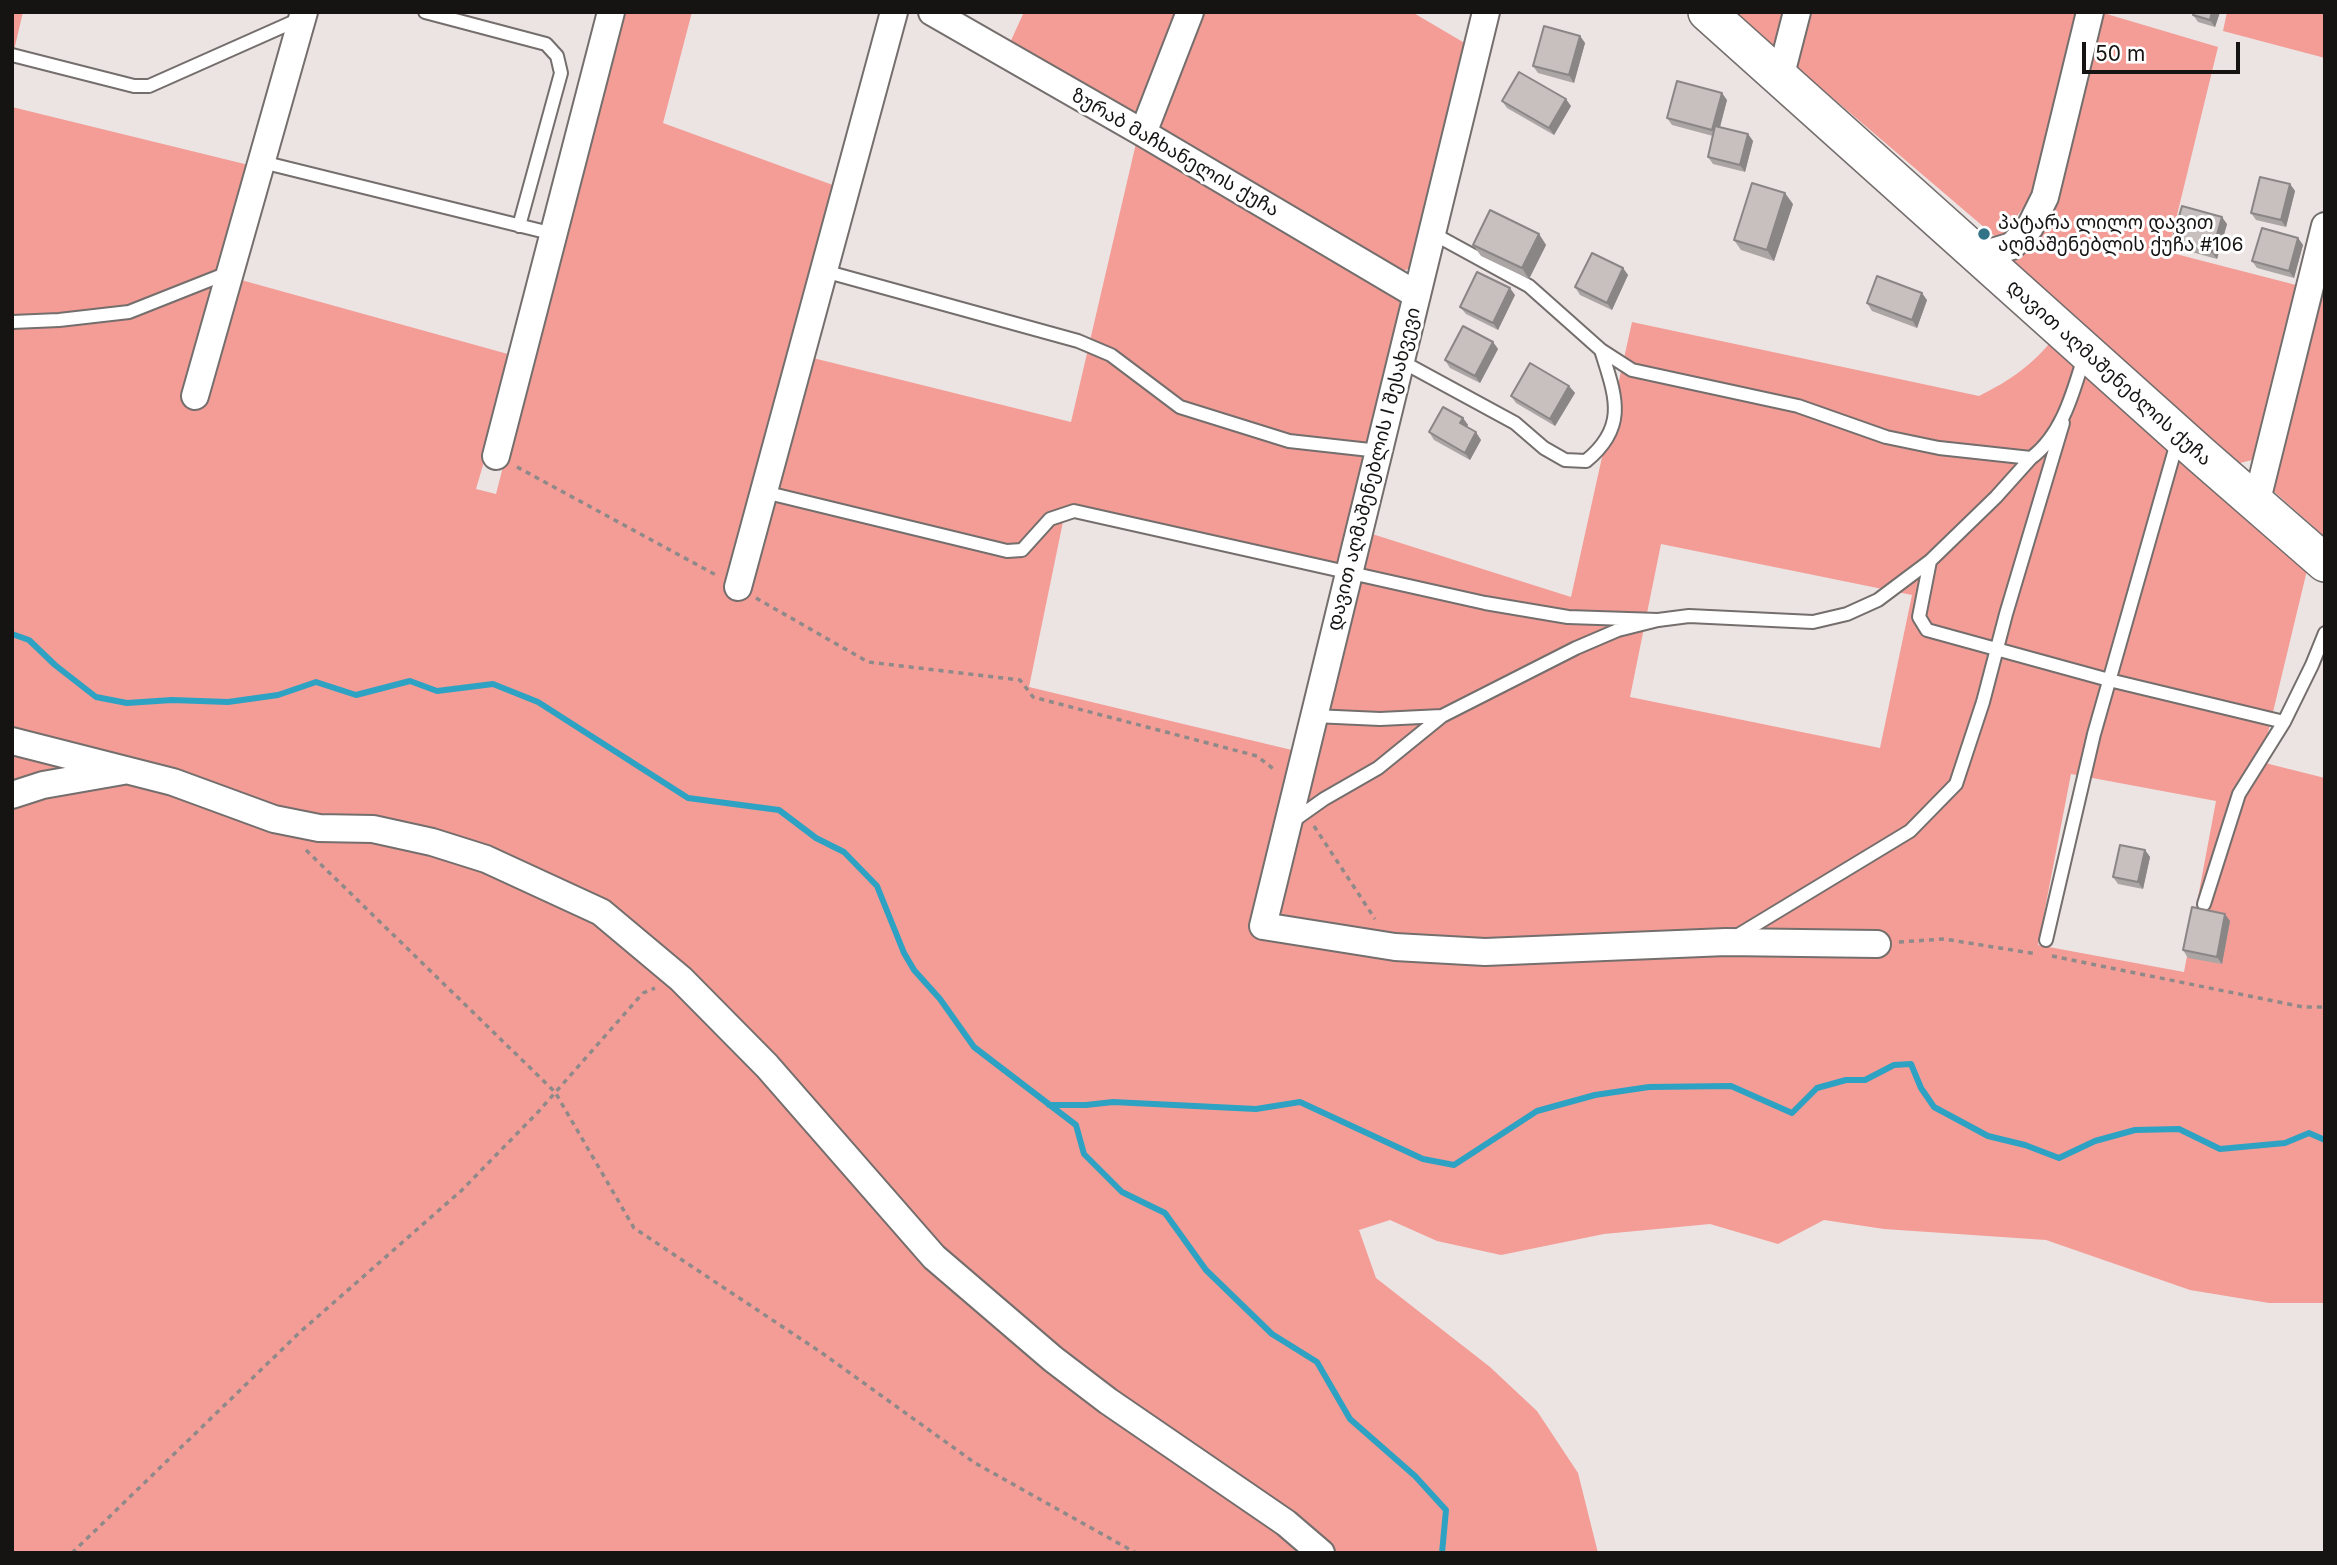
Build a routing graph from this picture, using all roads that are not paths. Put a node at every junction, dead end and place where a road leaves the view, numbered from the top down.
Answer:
1 (425, 12) edge
2 (611, 12) edge
3 (894, 12) edge
4 (932, 12) edge
5 (1190, 12) edge
6 (1486, 12) edge
7 (1707, 12) edge
8 (1797, 12) edge
9 (2090, 12) edge
10 (304, 15) edge
11 (12, 55) edge
12 (1780, 78) junction
13 (1143, 133) junction
14 (262, 162) junction
15 (519, 226) junction
16 (2325, 226) edge
17 (1432, 233) junction
18 (554, 234) junction
19 (1979, 256) junction
20 (824, 271) junction
21 (230, 272) junction
22 (1417, 295) junction
23 (12, 322) edge
24 (1601, 350) junction
25 (2086, 351) junction
26 (1401, 361) junction
27 (195, 396) dead end
28 (2067, 410) junction
29 (2179, 435) junction
30 (1379, 451) junction
31 (496, 456) road end
32 (2031, 458) junction
33 (764, 492) junction
34 (2256, 504) junction
35 (1930, 561) junction
36 (2325, 563) edge
37 (1350, 572) junction
38 (738, 587) road end
39 (1658, 620) junction
40 (2325, 634) edge
41 (1996, 650) junction
42 (2109, 680) junction
43 (1314, 716) junction
44 (1442, 716) junction
45 (2284, 722) junction
46 (12, 741) edge
47 (129, 770) junction
48 (12, 796) edge
49 (1296, 810) junction
50 (2204, 904) dead end
51 (2046, 940) dead end
52 (1726, 942) junction
53 (1877, 944) road end
54 (1321, 1553) edge

1 - 15 lane
2 - 18 street
3 - 20 street
4 - 13 street, ზურაბ მაჩხანელის ქუჩა
5 - 13 street
6 - 17 street, დავით აღმაშენებლის I შესახვევი
7 - 12 street, დავით აღმაშენებლის ქუჩა
8 - 12 street
9 - 19 street
10 - 11 lane
10 - 14 street
12 - 19 street, დავით აღმაშენებლის ქუჩა
13 - 22 street, ზურაბ მაჩხანელის ქუჩა
14 - 15 lane
14 - 21 street
15 - 18 lane
16 - 34 street
17 - 22 street, დავით აღმაშენებლის I შესახვევი
17 - 24 lane
18 - 31 street
19 - 25 street, დავით აღმაშენებლის ქუჩა
20 - 30 lane
20 - 33 street
21 - 23 lane
21 - 27 street
22 - 26 street, დავით აღმაშენებლის I შესახვევი
24 - 26 lane
24 - 32 lane
25 - 28 lane
25 - 29 street, დავით აღმაშენებლის ქუჩა
26 - 30 street, დავით აღმაშენებლის I შესახვევი
28 - 32 lane
28 - 41 lane
29 - 34 street, დავით აღმაშენებლის ქუჩა
29 - 42 lane
30 - 37 street, დავით აღმაშენებლის I შესახვევი
32 - 35 lane
33 - 37 lane
33 - 38 street
34 - 36 street, დავით აღმაშენებლის ქუჩა
35 - 39 lane
35 - 41 lane
37 - 39 lane
37 - 43 street, დავით აღმაშენებლის I შესახვევი
39 - 44 lane
40 - 45 lane
41 - 42 lane
41 - 52 lane
42 - 45 lane
42 - 51 lane
43 - 44 lane
43 - 49 street, დავით აღმაშენებლის I შესახვევი
44 - 49 lane
45 - 50 lane
46 - 47 street
47 - 48 street
47 - 54 street
49 - 52 street, დავით აღმაშენებლის I შესახვევი
52 - 53 street

